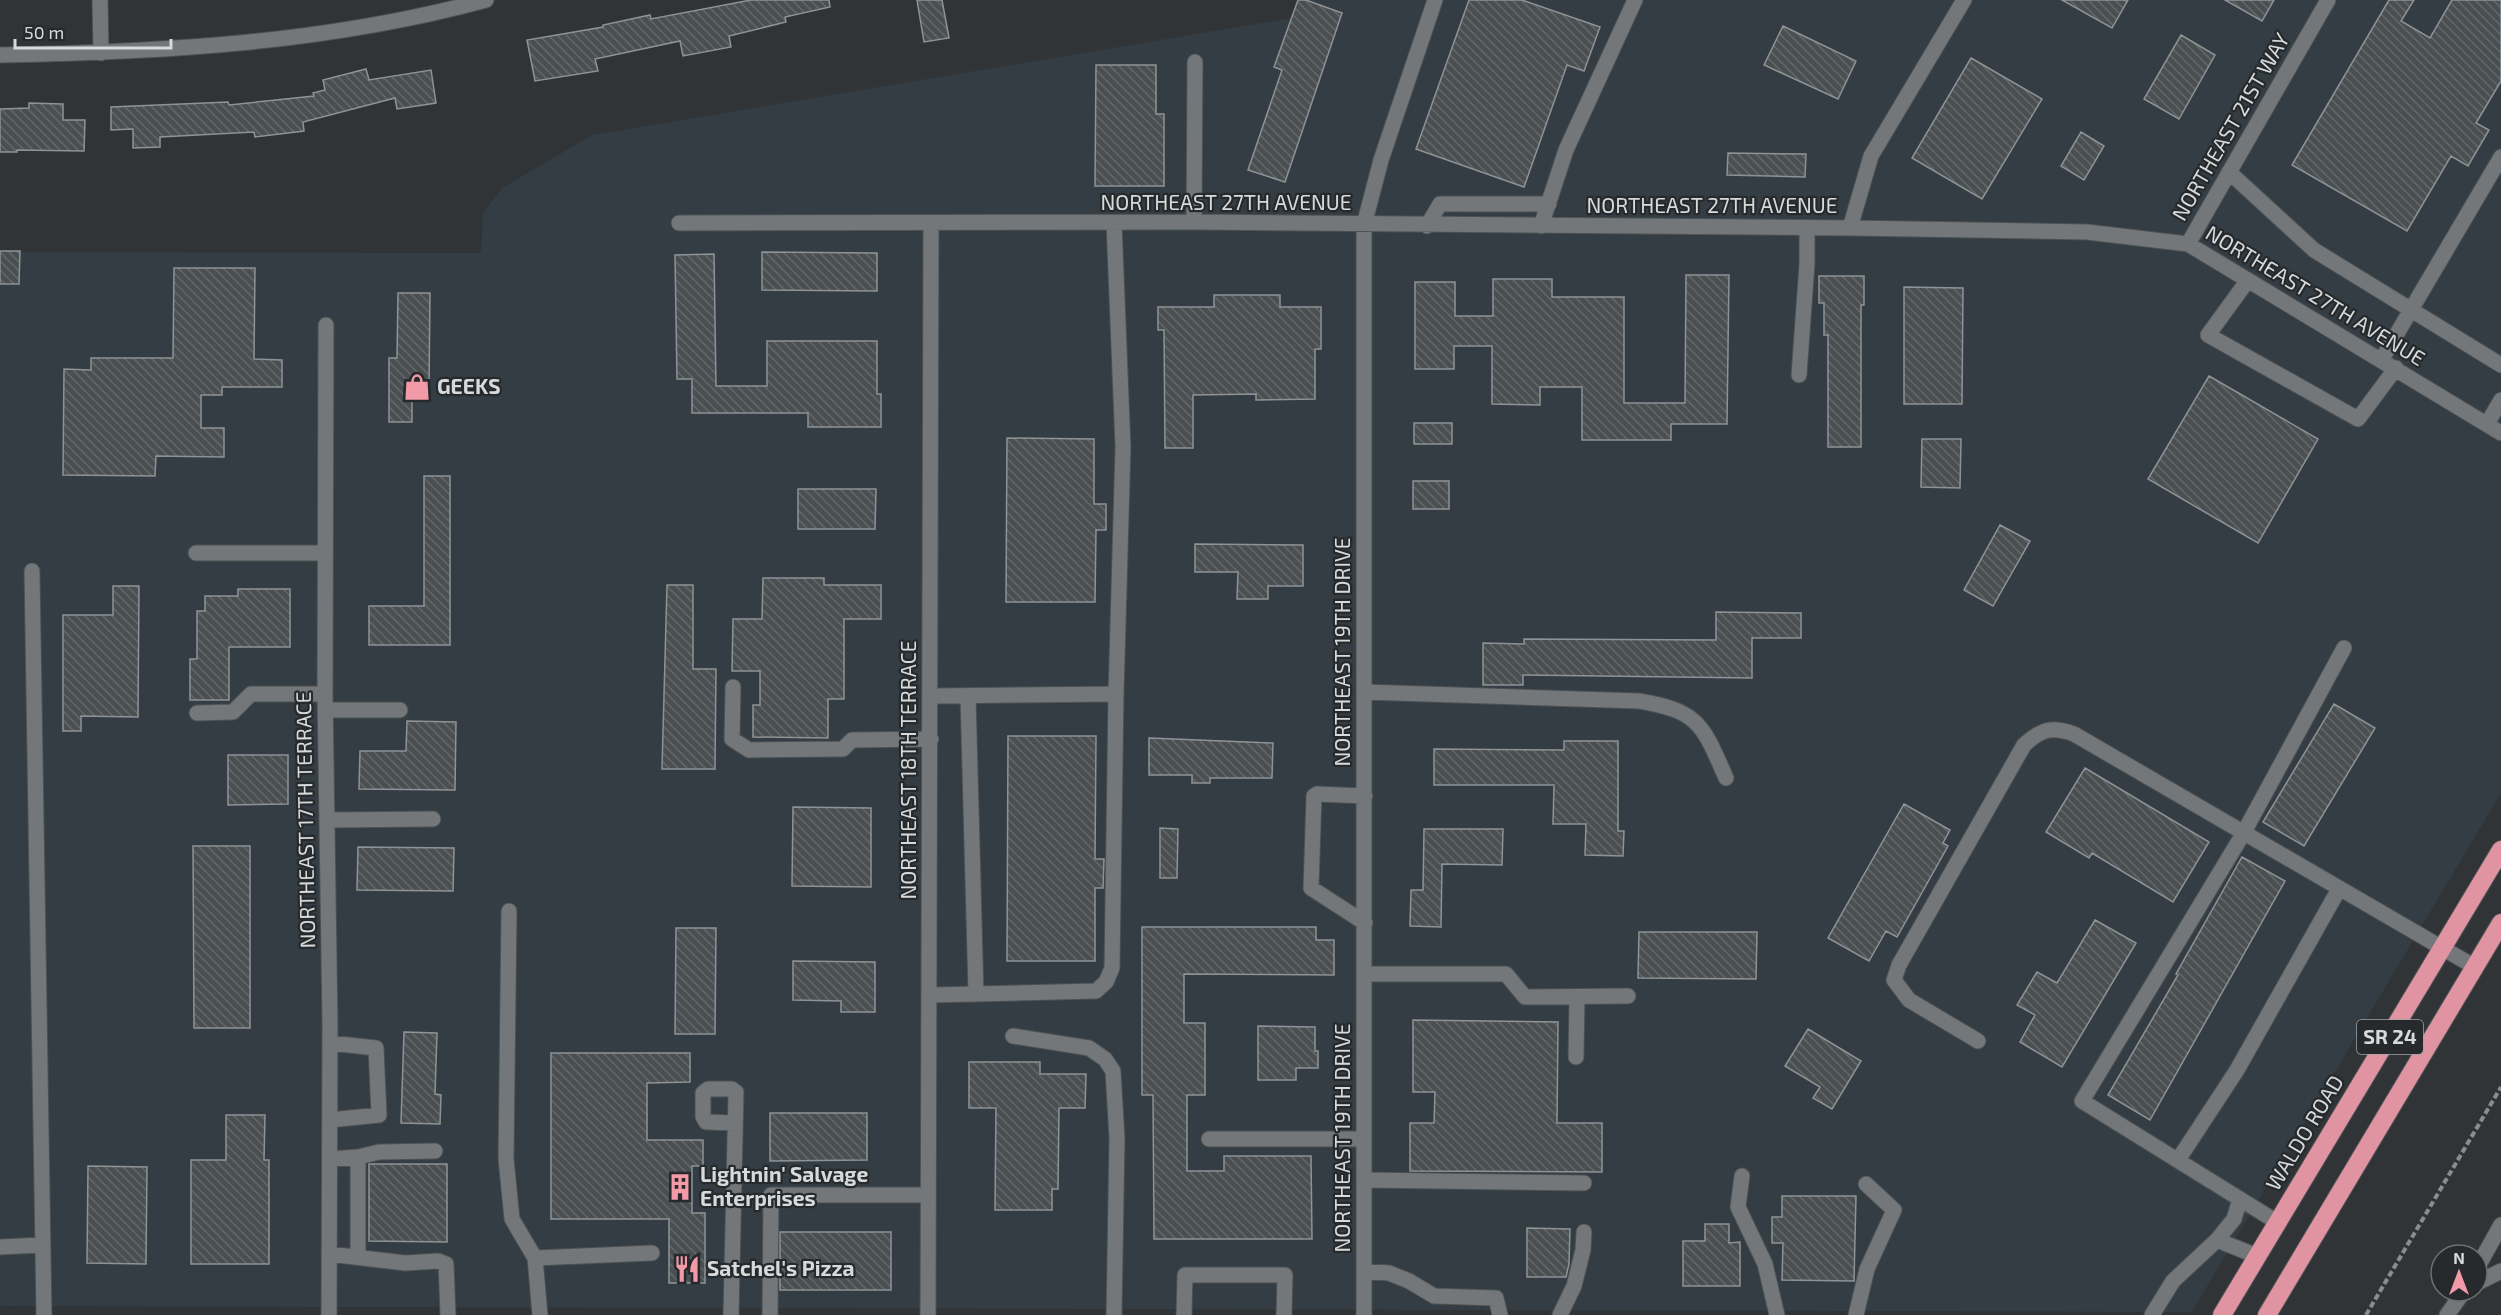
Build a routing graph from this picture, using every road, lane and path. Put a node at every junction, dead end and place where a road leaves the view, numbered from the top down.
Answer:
1 (100, 0) edge
2 (486, 0) edge
3 (1436, 0) edge
4 (1635, 0) edge
5 (1964, 0) edge
6 (2328, 0) edge
7 (101, 53) junction
8 (0, 55) edge
9 (1195, 62) dead end
10 (2501, 156) edge
11 (2229, 172) junction
12 (1549, 204) junction
13 (1194, 222) junction
14 (679, 223) dead end
15 (1114, 223) junction
16 (931, 224) junction
17 (1364, 225) junction
18 (1427, 226) junction
19 (1541, 226) junction
20 (1807, 228) junction
21 (1850, 228) junction
22 (2188, 244) junction
23 (2248, 280) junction
24 (2411, 309) junction
25 (326, 325) dead end
26 (2382, 359) junction
27 (2501, 365) edge
28 (2396, 368) junction
29 (1799, 375) dead end
30 (2501, 400) edge
31 (2487, 424) junction
32 (2501, 433) edge
33 (196, 553) dead end
34 (326, 553) junction
35 (32, 571) dead end
36 (2344, 648) dead end
37 (733, 687) dead end
38 (1364, 692) junction
39 (325, 694) junction
40 (1116, 694) junction
41 (931, 696) junction
42 (968, 696) junction
43 (325, 710) junction
44 (400, 710) dead end
45 (197, 713) dead end
46 (931, 739) junction
47 (1726, 778) dead end
48 (1365, 796) junction
49 (434, 819) dead end
50 (327, 820) junction
51 (2243, 834) junction
52 (2501, 850) edge
53 (2339, 889) junction
54 (509, 911) dead end
55 (1365, 923) junction
56 (2501, 923) edge
57 (2443, 949) junction
58 (2475, 967) junction
59 (1365, 974) junction
60 (976, 994) junction
61 (929, 995) junction
62 (1628, 996) dead end
63 (1577, 997) junction
64 (1013, 1036) dead end
65 (1978, 1041) dead end
66 (330, 1043) junction
67 (1576, 1057) dead end
68 (2501, 1088) edge
69 (330, 1120) junction
70 (735, 1123) dead end
71 (1364, 1138) junction
72 (1209, 1139) dead end
73 (435, 1151) dead end
74 (358, 1157) junction
75 (330, 1159) junction
76 (2178, 1160) junction
77 (1742, 1176) dead end
78 (1364, 1180) junction
79 (1584, 1183) dead end
80 (1866, 1184) dead end
81 (928, 1195) junction
82 (2241, 1199) junction
83 (2277, 1222) junction
84 (2501, 1224) edge
85 (1584, 1232) dead end
86 (2217, 1240) junction
87 (41, 1245) junction
88 (2489, 1246) edge
89 (0, 1248) edge
90 (652, 1253) dead end
91 (329, 1254) junction
92 (2258, 1256) junction
93 (358, 1257) junction
94 (535, 1258) junction
95 (1364, 1271) junction
96 (44, 1315) edge
97 (329, 1315) edge
98 (448, 1315) edge
99 (540, 1315) edge
100 (731, 1315) edge
101 (770, 1315) edge
102 (928, 1315) edge
103 (1114, 1315) edge
104 (1184, 1315) edge
105 (1284, 1315) edge
106 (1364, 1315) edge
107 (1500, 1315) edge
108 (1560, 1315) edge
109 (1777, 1315) edge
110 (1856, 1315) edge
111 (2152, 1315) edge
112 (2222, 1315) edge
113 (2267, 1315) edge
114 (2366, 1315) edge

1 - 7 street
2 - 7 street
3 - 17 street, NORTHEAST 19TH DRIVE
4 - 12 street
5 - 21 street
6 - 11 street, NORTHEAST 21ST WAY
7 - 8 street
9 - 13 street
10 - 24 street
11 - 22 street, NORTHEAST 21ST WAY
11 - 24 street
12 - 18 street
12 - 19 street
13 - 15 street, NORTHEAST 27TH AVENUE
13 - 17 street, NORTHEAST 27TH AVENUE
14 - 16 street, NORTHEAST 27TH AVENUE
15 - 16 street, NORTHEAST 27TH AVENUE
15 - 40 street
16 - 41 street, NORTHEAST 18TH TERRACE
17 - 18 street, NORTHEAST 27TH AVENUE
17 - 38 street, NORTHEAST 19TH DRIVE
18 - 19 street, NORTHEAST 27TH AVENUE
19 - 20 street, NORTHEAST 27TH AVENUE
20 - 21 street, NORTHEAST 27TH AVENUE
20 - 29 street
21 - 22 street, NORTHEAST 27TH AVENUE
22 - 23 street, NORTHEAST 27TH AVENUE
23 - 26 street, NORTHEAST 27TH AVENUE
23 - 28 street
24 - 26 street
24 - 27 street
25 - 34 street, NORTHEAST 17TH TERRACE
26 - 28 street, NORTHEAST 27TH AVENUE
28 - 31 street, NORTHEAST 27TH AVENUE
30 - 31 street
31 - 32 street, NORTHEAST 27TH AVENUE
33 - 34 street
34 - 39 street, NORTHEAST 17TH TERRACE
35 - 87 street
36 - 51 street
37 - 46 street
38 - 47 street
38 - 48 street, NORTHEAST 19TH DRIVE
39 - 43 street, NORTHEAST 17TH TERRACE
39 - 45 street
40 - 42 street
40 - 60 street
41 - 42 street
41 - 46 street, NORTHEAST 18TH TERRACE
42 - 60 street
43 - 44 street
43 - 50 street, NORTHEAST 17TH TERRACE
46 - 61 street, NORTHEAST 18TH TERRACE
48 - 55 street, NORTHEAST 19TH DRIVE
48 - 55 street
49 - 50 street
50 - 66 street, NORTHEAST 17TH TERRACE
51 - 53 street
51 - 65 street
51 - 76 street
52 - 57 highway, WALDO ROAD / SR 24
53 - 57 street
53 - 76 street
54 - 94 street
55 - 59 street, NORTHEAST 19TH DRIVE
56 - 58 highway, SR 24
57 - 58 street
57 - 83 highway, WALDO ROAD / SR 24
58 - 113 highway, SR 24
59 - 63 street
59 - 71 street, NORTHEAST 19TH DRIVE
60 - 61 street
61 - 81 street, NORTHEAST 18TH TERRACE
62 - 63 street
63 - 67 street
64 - 103 street
66 - 69 street, NORTHEAST 17TH TERRACE
66 - 69 street
68 - 114 path
69 - 75 street, NORTHEAST 17TH TERRACE
70 - 100 street
71 - 72 street
71 - 78 street, NORTHEAST 19TH DRIVE
73 - 74 street
74 - 75 street
74 - 93 street
75 - 91 street, NORTHEAST 17TH TERRACE
76 - 82 street
77 - 109 street
78 - 79 street
78 - 95 street, NORTHEAST 19TH DRIVE
80 - 110 street
81 - 101 street
81 - 102 street, NORTHEAST 18TH TERRACE
82 - 83 street
82 - 86 street
83 - 92 highway, WALDO ROAD / SR 24
84 - 88 street
85 - 108 street
86 - 92 street
86 - 111 street
87 - 89 street
87 - 96 street
90 - 94 street
91 - 93 street
91 - 97 street, NORTHEAST 17TH TERRACE
92 - 112 highway, WALDO ROAD / SR 24
93 - 98 street
94 - 99 street
95 - 106 street, NORTHEAST 19TH DRIVE
95 - 107 street
104 - 105 street

